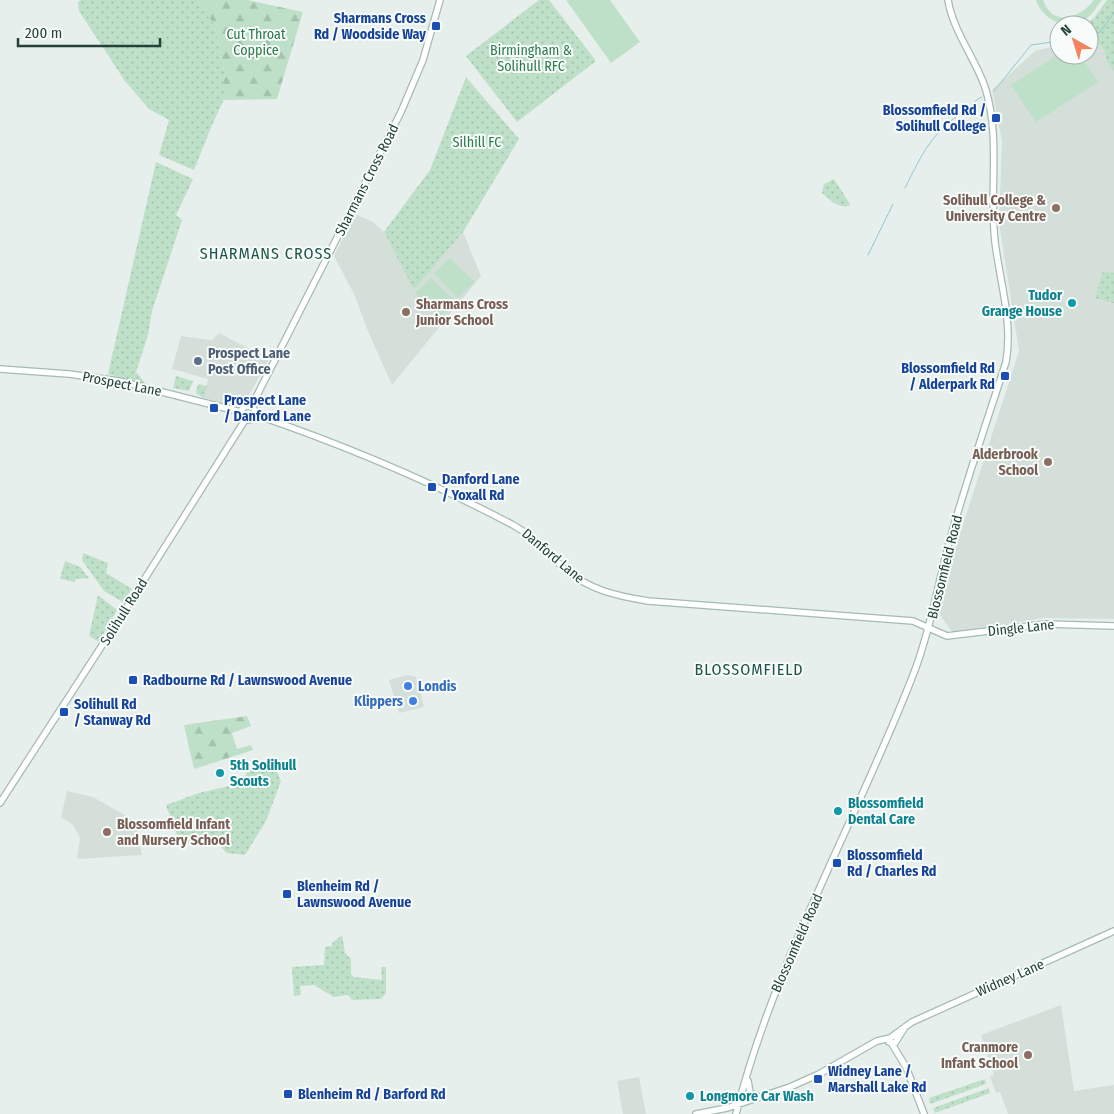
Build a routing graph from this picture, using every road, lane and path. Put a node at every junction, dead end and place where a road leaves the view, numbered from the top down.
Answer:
1 (440, 0) edge
2 (948, 0) edge
3 (0, 369) edge
4 (251, 406) junction
5 (241, 412) junction
6 (256, 415) junction
7 (245, 420) junction
8 (1114, 626) edge
9 (930, 627) junction
10 (0, 803) edge
11 (1114, 931) edge
12 (893, 1040) junction
13 (749, 1069) junction
14 (759, 1097) junction
15 (738, 1104) junction
16 (718, 1110) junction
17 (696, 1114) edge
18 (724, 1114) edge
19 (736, 1114) edge
20 (924, 1114) edge

1 - 4 street, Sharmans Cross Road
2 - 9 street, Blossomfield Road
3 - 5 street, Prospect Lane
4 - 5 street
4 - 6 street
5 - 7 street
6 - 7 street
6 - 9 street, Danford Lane
7 - 10 street, Solihull Road
8 - 9 street, Dingle Lane
9 - 13 street, Blossomfield Road
11 - 12 street, Widney Lane
12 - 14 street, Widney Lane
12 - 20 street
13 - 14 street
13 - 15 street, Blossomfield Road
14 - 15 street, Widney Lane
15 - 16 street, Widney Lane
15 - 19 street, Blossomfield Road
16 - 17 street, Widney Lane
16 - 18 street

